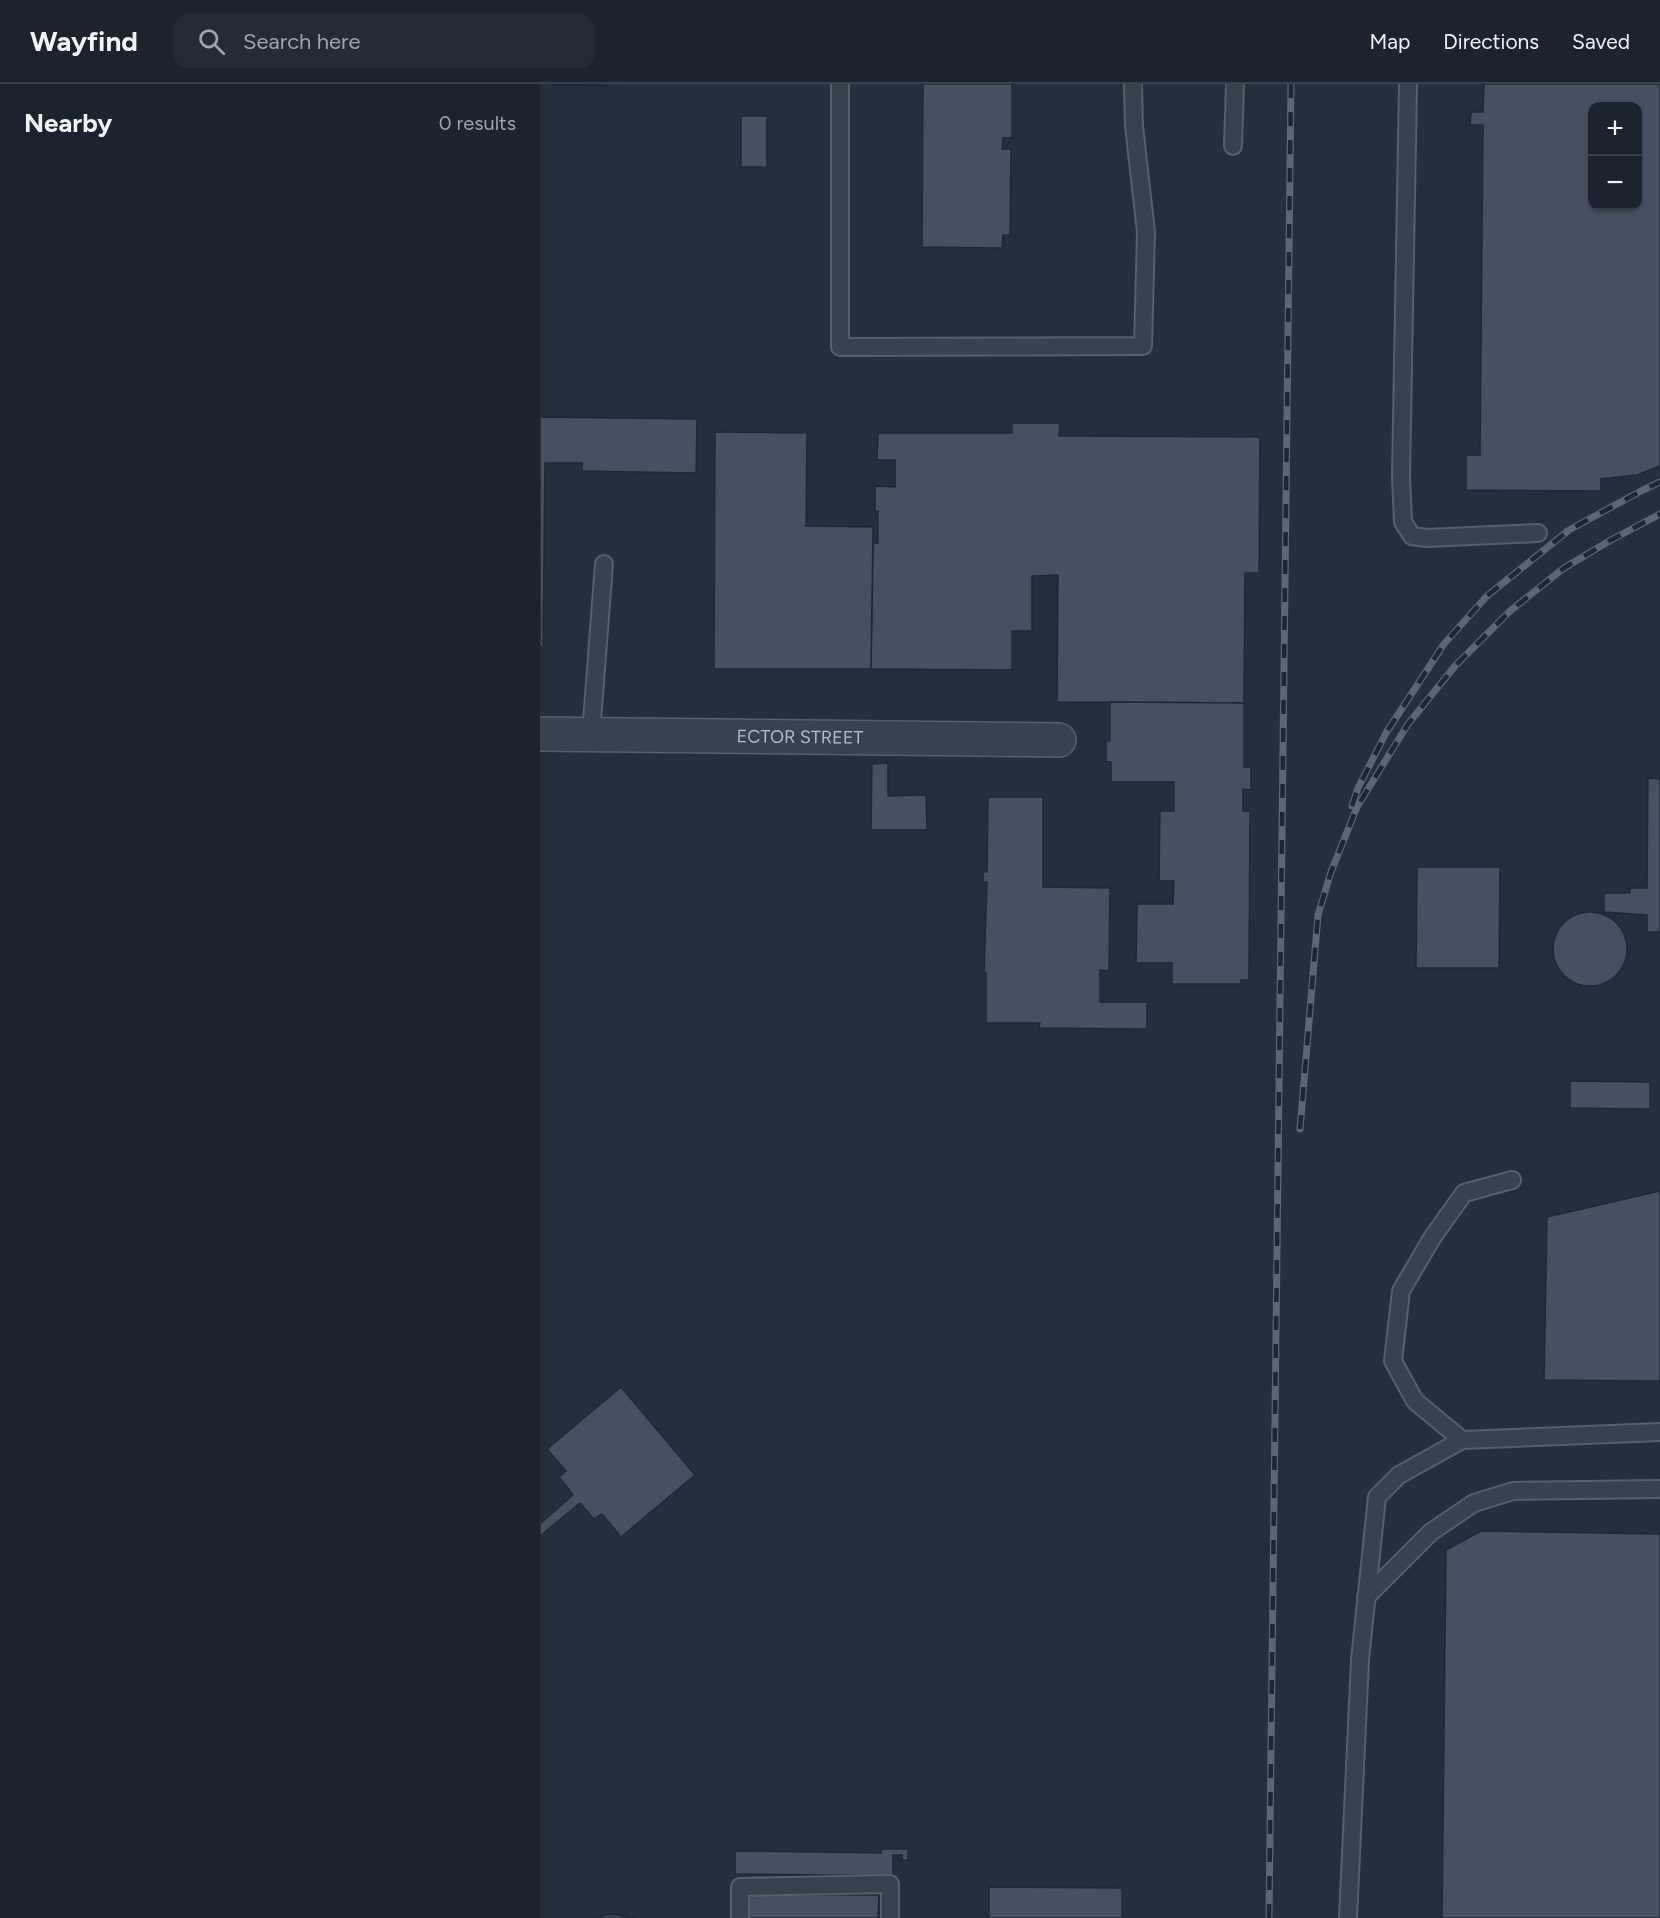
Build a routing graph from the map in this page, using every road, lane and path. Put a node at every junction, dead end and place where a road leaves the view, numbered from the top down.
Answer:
1 (840, 84) edge
2 (1133, 84) edge
3 (1234, 84) edge
4 (1408, 84) edge
5 (1233, 147) dead end
6 (1538, 533) dead end
7 (604, 564) dead end
8 (540, 734) edge
9 (591, 735) junction
10 (1059, 740) dead end
11 (1512, 1180) dead end
12 (1660, 1432) edge
13 (1462, 1440) junction
14 (1660, 1488) edge
15 (1366, 1597) junction
16 (740, 1918) edge
17 (890, 1918) edge
18 (1348, 1918) edge

1 - 2 lane
3 - 5 lane
4 - 6 lane
7 - 9 lane
8 - 9 street, ECTOR STREET
9 - 10 street, ECTOR STREET
11 - 13 lane
12 - 13 lane
13 - 15 lane
14 - 15 lane
15 - 18 lane
16 - 17 lane

